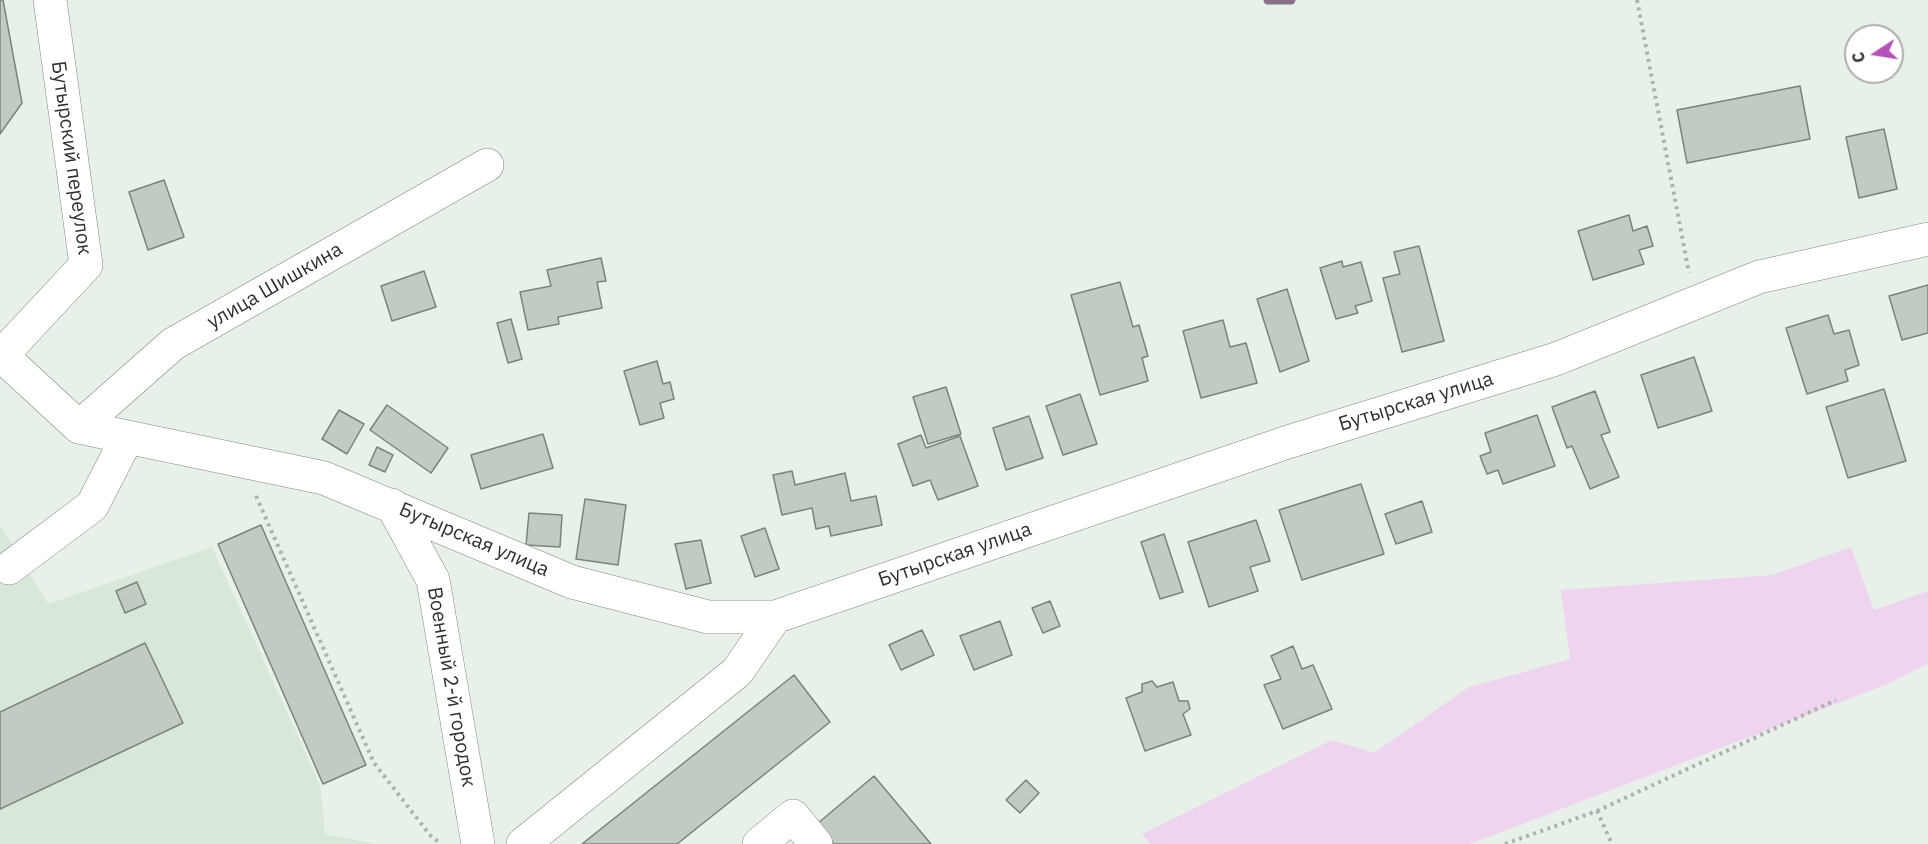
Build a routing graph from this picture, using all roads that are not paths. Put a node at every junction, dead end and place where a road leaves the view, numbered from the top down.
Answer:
1 (50, 0) edge
2 (487, 165) dead end
3 (1928, 239) edge
4 (1, 355) edge
5 (79, 427) junction
6 (127, 438) junction
7 (392, 505) junction
8 (9, 568) dead end
9 (775, 617) junction
10 (478, 844) edge
11 (523, 844) edge
12 (759, 844) edge
13 (816, 844) edge

1 - 4 street, Бутырский переулок
2 - 5 street, улица Шишкина
3 - 9 street, Бутырская улица
4 - 5 street, Бутырская улица
5 - 6 street, Бутырская улица
6 - 7 street, Бутырская улица
6 - 8 street
7 - 9 street, Бутырская улица
7 - 10 street, Военный 2-й городок
9 - 11 street
12 - 13 street

